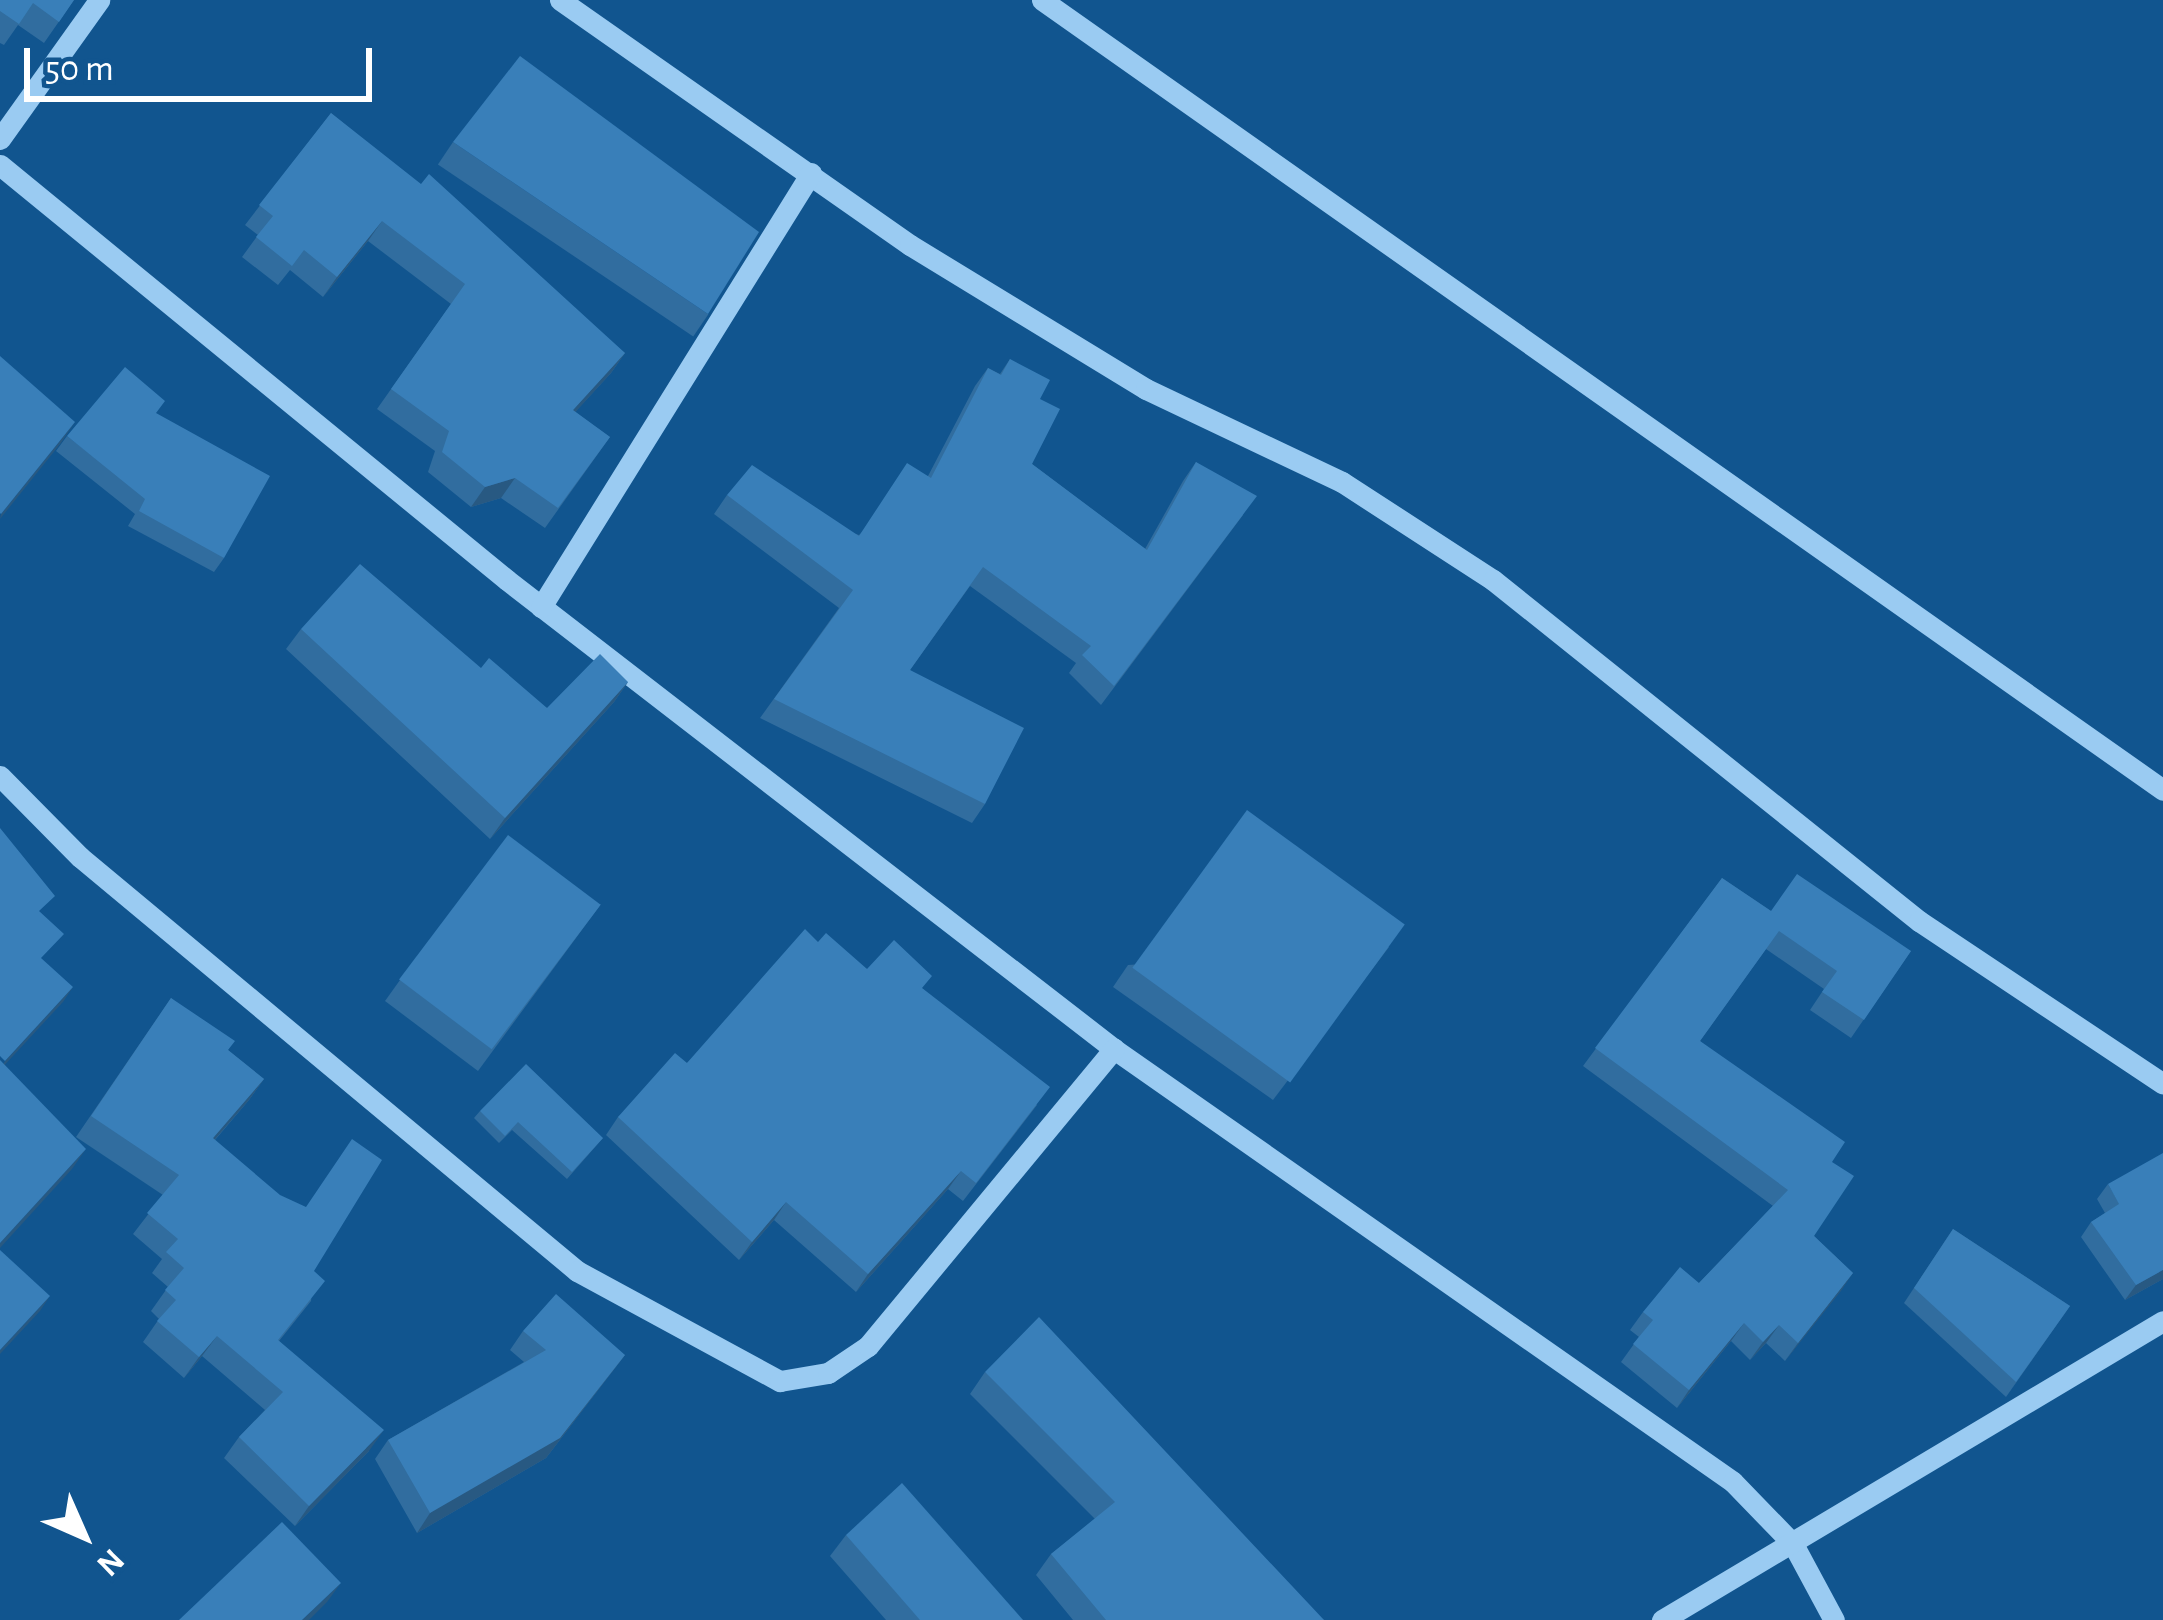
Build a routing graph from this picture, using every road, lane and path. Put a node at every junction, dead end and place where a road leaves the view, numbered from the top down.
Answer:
1 (99, 0) edge
2 (560, 0) edge
3 (1042, 0) edge
4 (0, 139) edge
5 (0, 165) edge
6 (811, 173) junction
7 (541, 607) junction
8 (0, 776) edge
9 (2163, 790) edge
10 (1114, 1049) junction
11 (2163, 1084) edge
12 (2163, 1321) edge
13 (1792, 1544) junction
14 (1662, 1620) edge
15 (1834, 1620) edge

1 - 4 street
2 - 6 street
3 - 9 street
5 - 7 street
6 - 7 street
6 - 11 street
7 - 10 street
8 - 10 street
10 - 13 street
12 - 13 street
13 - 14 street
13 - 15 street

